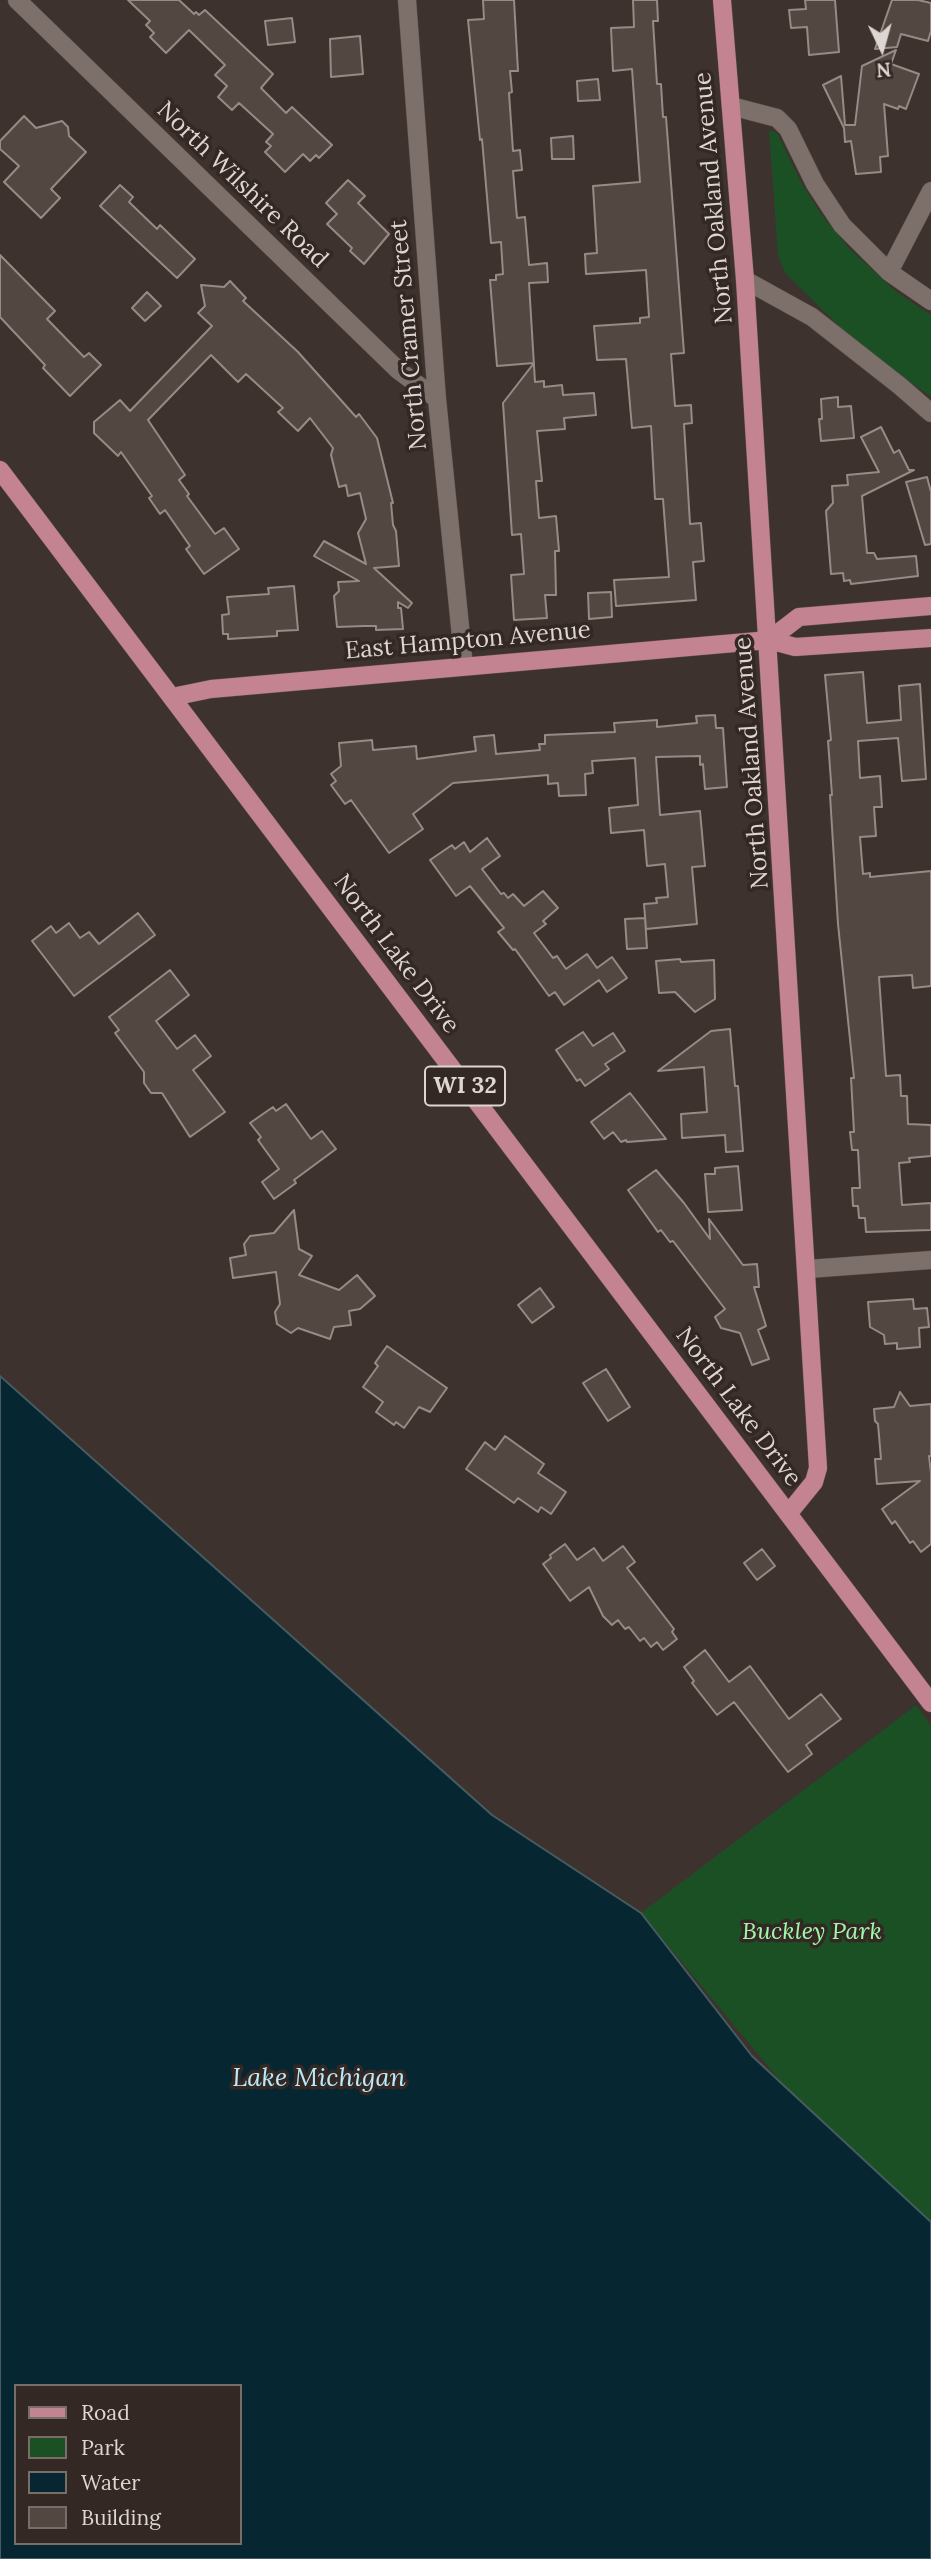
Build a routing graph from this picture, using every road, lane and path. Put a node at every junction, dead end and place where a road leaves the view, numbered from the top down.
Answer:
1 (17, 0) edge
2 (407, 0) edge
3 (722, 0) edge
4 (731, 106) junction
5 (931, 191) edge
6 (889, 272) junction
7 (746, 280) junction
8 (931, 301) edge
9 (438, 399) junction
10 (931, 413) edge
11 (0, 470) edge
12 (931, 606) edge
13 (931, 638) edge
14 (769, 639) junction
15 (464, 666) junction
16 (172, 697) junction
17 (931, 1260) edge
18 (808, 1269) junction
19 (788, 1514) junction
20 (931, 1703) edge

1 - 9 street, North Wilshire Road
2 - 9 street, North Cramer Street
3 - 4 main road, North Oakland Avenue
4 - 6 street
4 - 7 main road, North Oakland Avenue
5 - 6 street
6 - 8 street
7 - 10 street
7 - 14 main road, North Oakland Avenue
9 - 15 street, North Cramer Street
11 - 16 main road, North Lake Drive / WI 32
12 - 14 main road
13 - 14 main road
14 - 15 main road, East Hampton Avenue
14 - 18 main road, North Oakland Avenue
15 - 16 main road, East Hampton Avenue
16 - 19 main road, North Lake Drive / WI 32
17 - 18 street
18 - 19 main road, North Oakland Avenue
19 - 20 main road, North Lake Drive / WI 32

